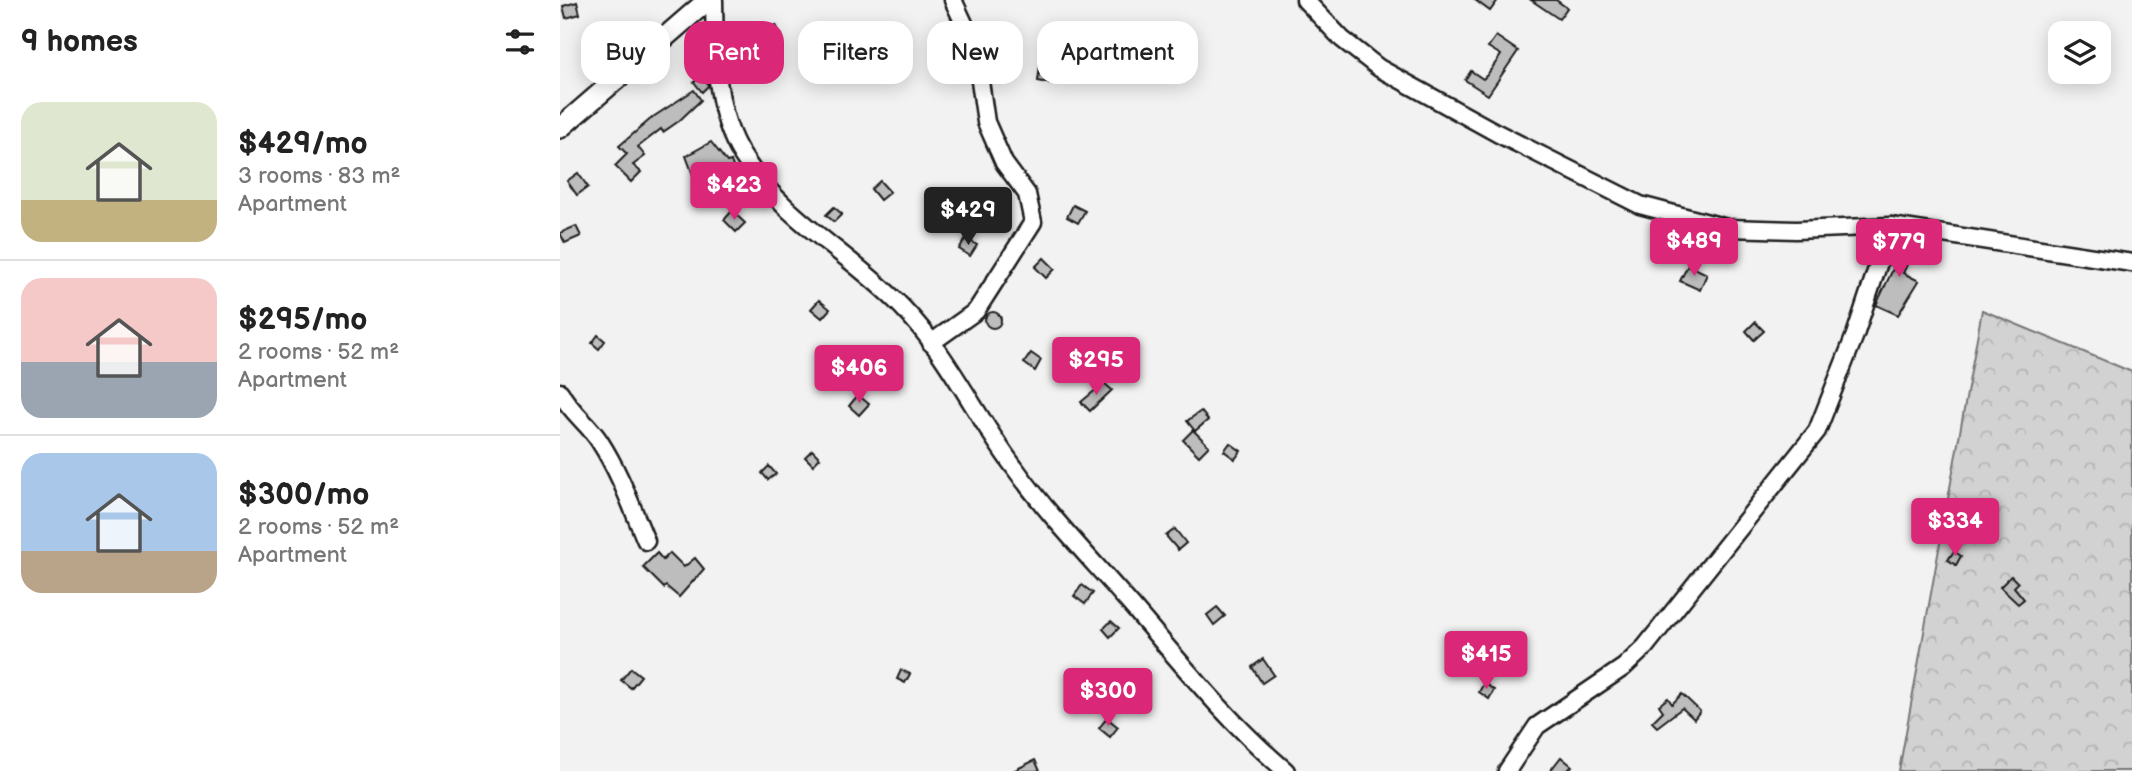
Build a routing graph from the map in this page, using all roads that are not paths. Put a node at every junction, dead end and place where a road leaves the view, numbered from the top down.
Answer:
1 (708, 0) edge
2 (714, 0) edge
3 (953, 0) edge
4 (1305, 0) edge
5 (560, 128) edge
6 (1891, 226) junction
7 (2132, 263) edge
8 (931, 343) junction
9 (560, 392) edge
10 (646, 541) dead end
11 (1286, 771) edge
12 (1507, 771) edge

1 - 5 main road
2 - 8 street
3 - 8 street
4 - 6 street
6 - 7 street
6 - 12 street
8 - 11 street
9 - 10 street

